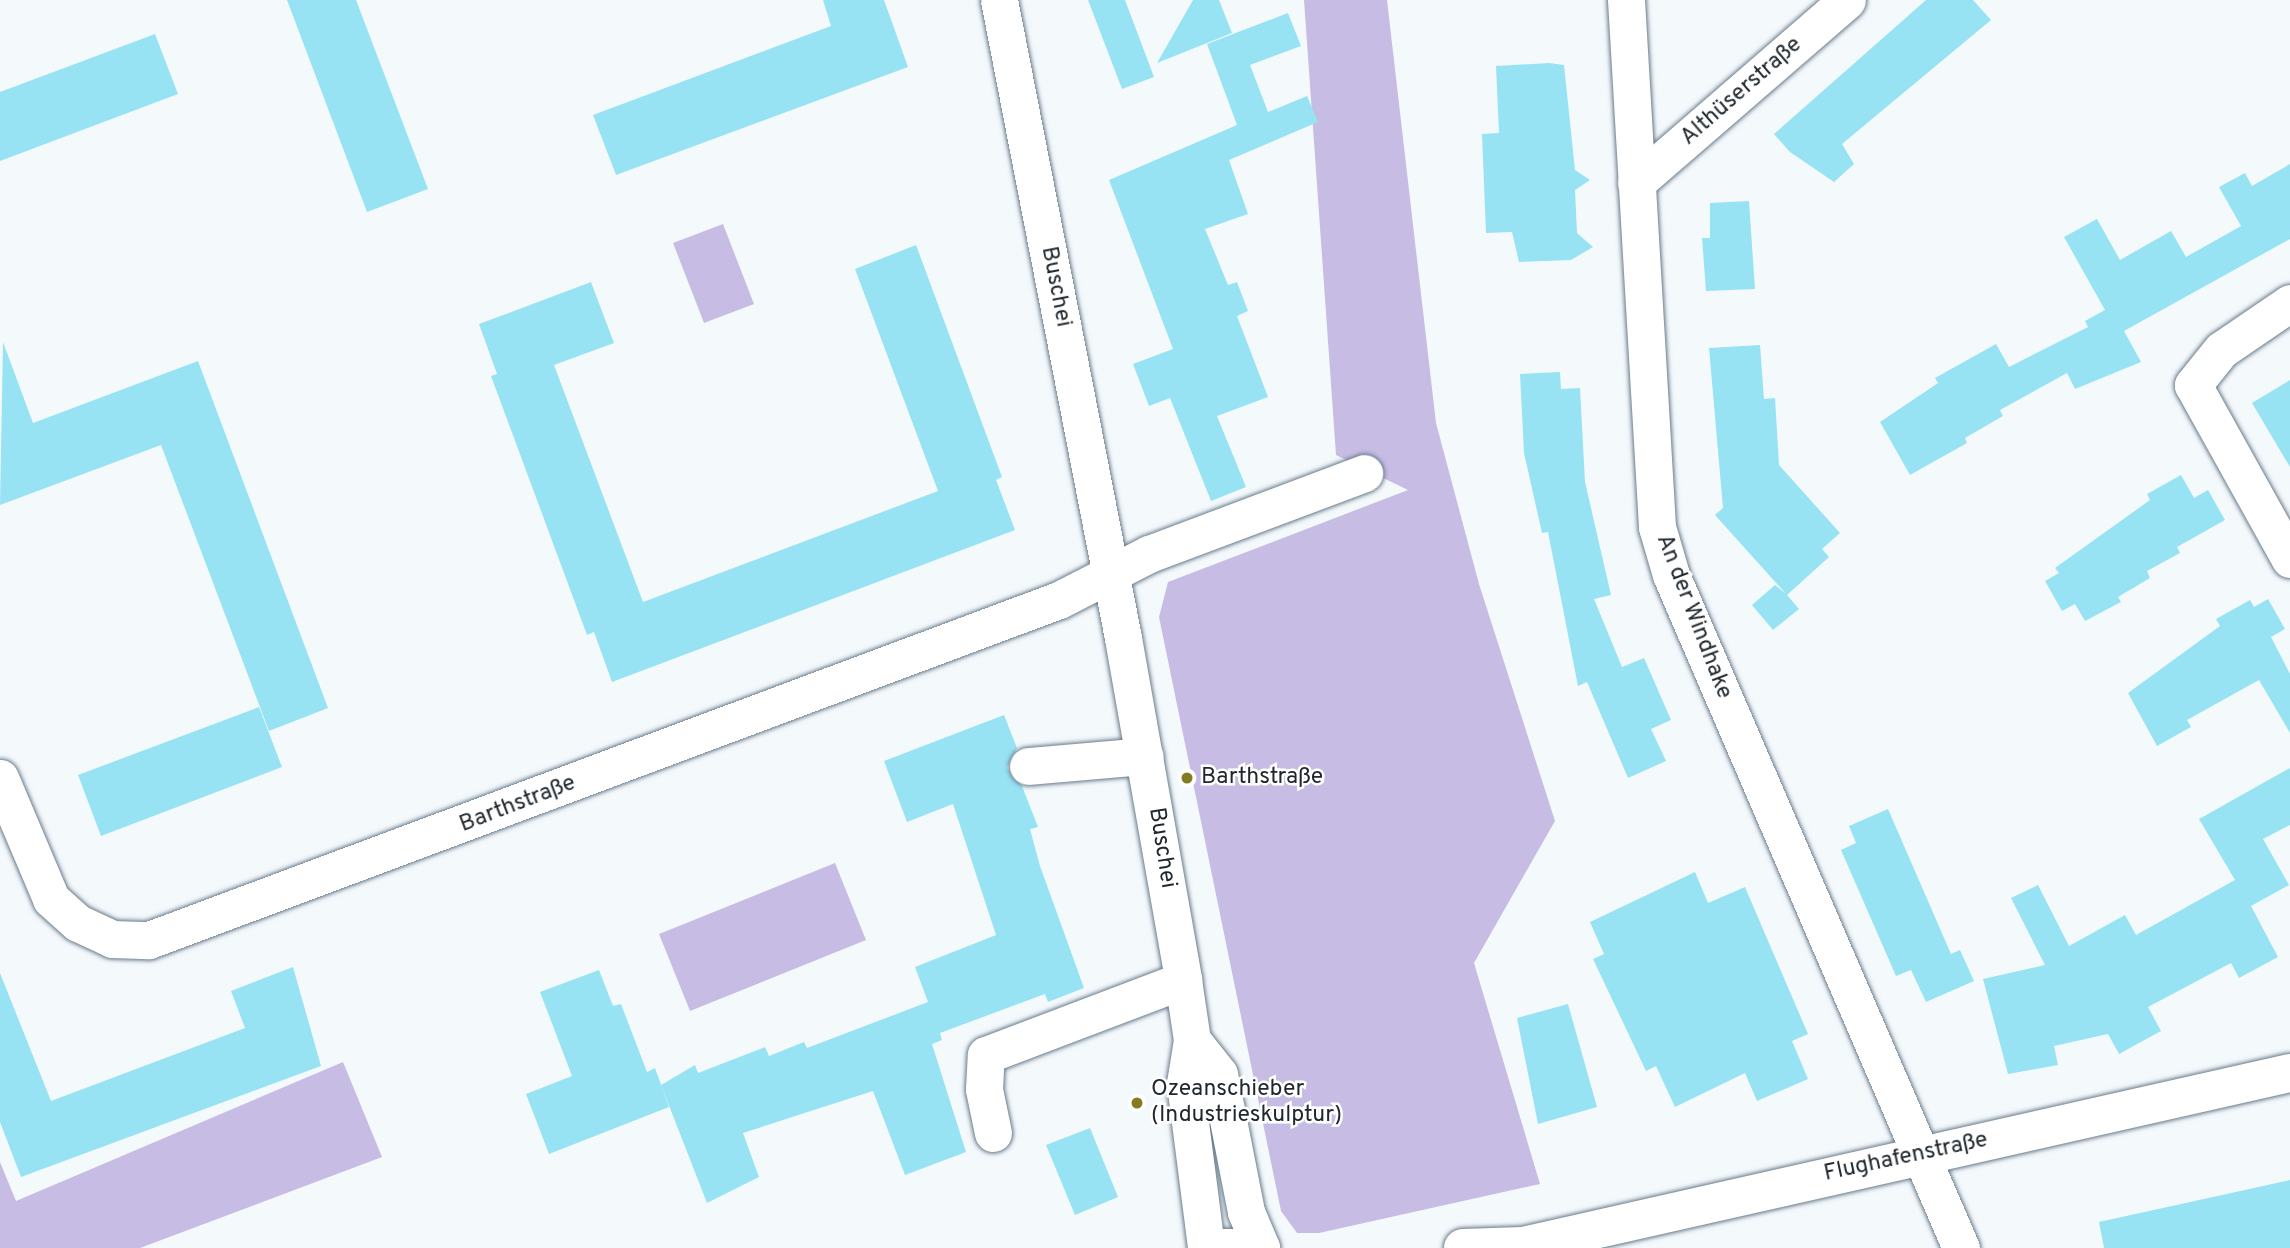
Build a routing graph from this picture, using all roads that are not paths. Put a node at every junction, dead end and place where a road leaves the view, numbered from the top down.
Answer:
1 (999, 0) edge
2 (1626, 0) edge
3 (1847, 0) edge
4 (1636, 183) junction
5 (2290, 303) edge
6 (1364, 472) dead end
7 (2290, 559) edge
8 (1109, 574) junction
9 (1145, 757) junction
10 (1028, 766) dead end
11 (0, 778) edge
12 (1183, 980) junction
13 (1192, 1040) junction
14 (2290, 1073) edge
15 (993, 1133) dead end
16 (1921, 1153) junction
17 (1521, 1247) edge
18 (1206, 1248) edge
19 (1224, 1248) edge
20 (1261, 1248) edge
21 (1463, 1248) edge
22 (1961, 1248) edge

1 - 8 street, Buschei
2 - 4 street, An der Windhake
3 - 4 street, Althüserstraße
4 - 16 street, An der Windhake
5 - 7 street
6 - 8 street
8 - 9 street, Buschei
8 - 11 street, Barthstraße
9 - 10 street
9 - 12 street, Buschei
12 - 13 street, Buschei
12 - 15 street
13 - 18 street, Buschei
13 - 20 street, Buschei
14 - 16 main road, Flughafenstraße
16 - 17 main road, Flughafenstraße
16 - 22 street, An der Windhake
17 - 21 main road, Flughafenstraße
19 - 20 main road

